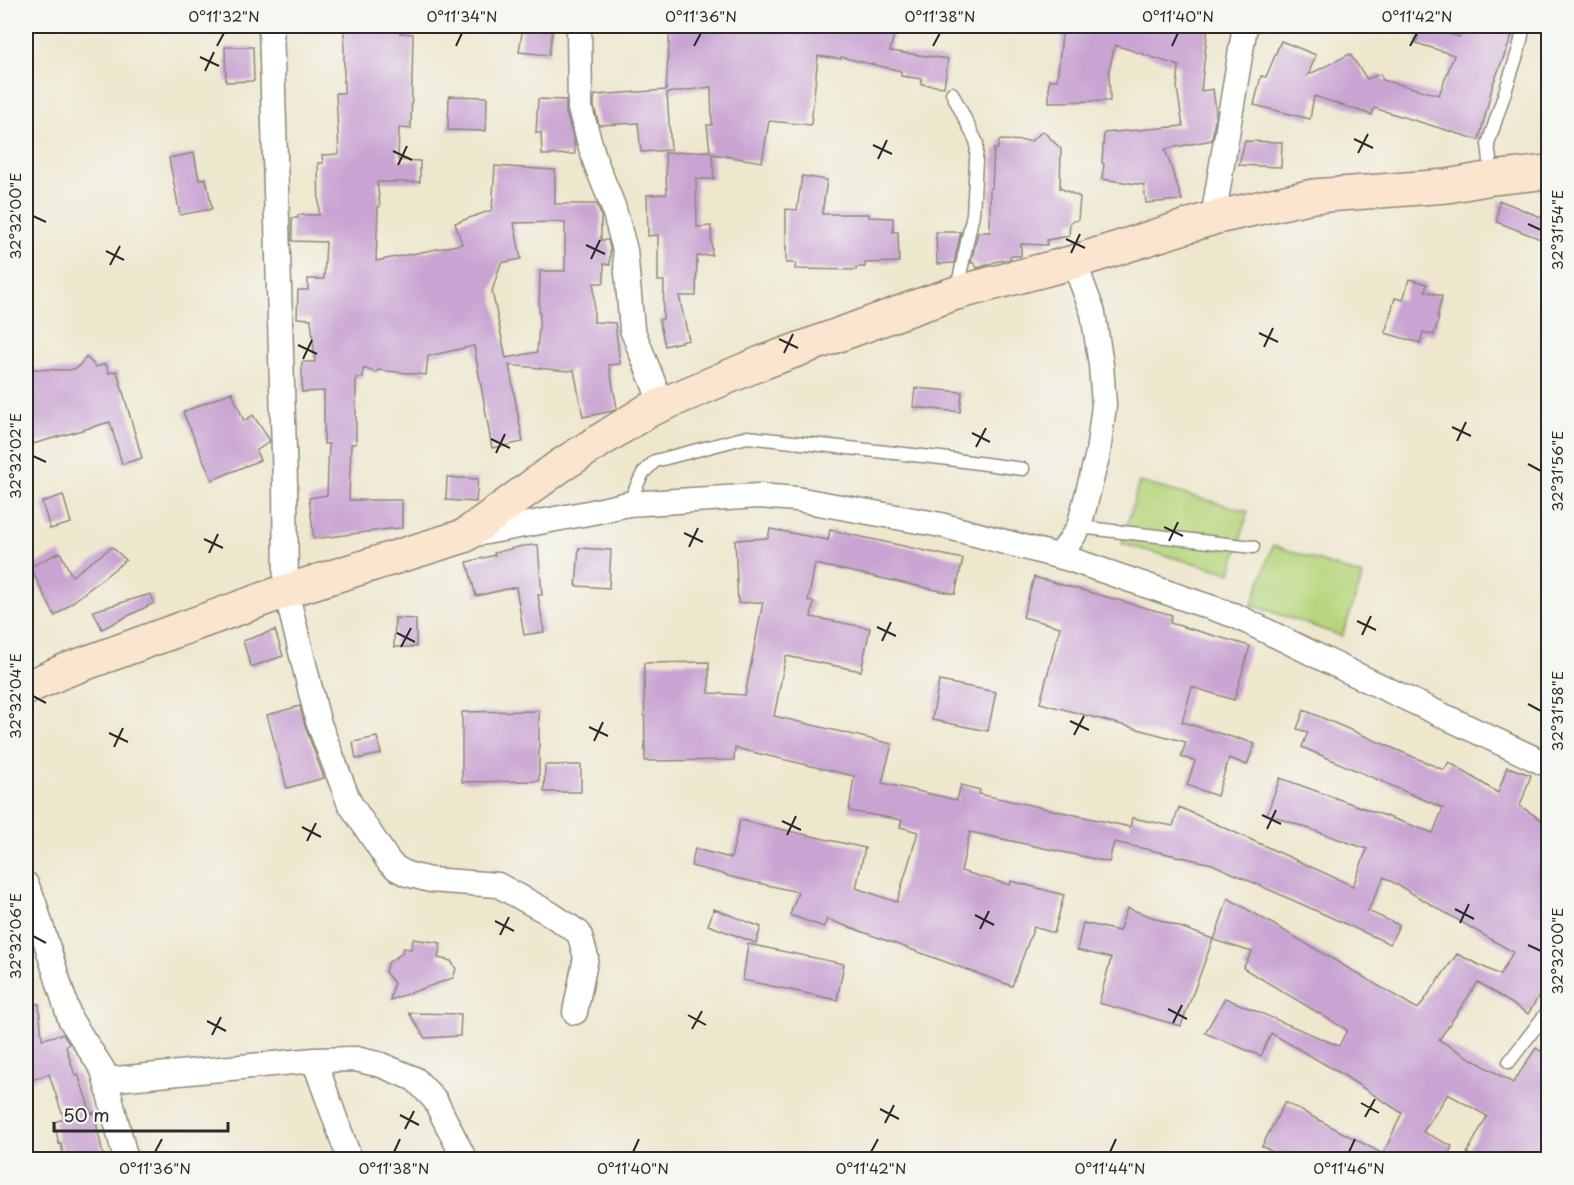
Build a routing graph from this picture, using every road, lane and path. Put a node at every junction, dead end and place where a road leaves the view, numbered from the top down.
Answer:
1 (271, 26) edge
2 (579, 26) edge
3 (1245, 26) edge
4 (1524, 26) edge
5 (952, 93) dead end
6 (1548, 172) edge
7 (1492, 178) junction
8 (1213, 218) junction
9 (1074, 262) junction
10 (956, 293) junction
11 (662, 405) junction
12 (1023, 469) dead end
13 (628, 504) junction
14 (1079, 527) junction
15 (464, 536) junction
16 (1252, 547) dead end
17 (1060, 556) junction
18 (286, 591) junction
19 (26, 688) edge
20 (1548, 765) edge
21 (26, 884) edge
22 (1548, 1011) edge
23 (575, 1012) dead end
24 (314, 1060) junction
25 (1509, 1062) dead end
26 (106, 1080) junction
27 (126, 1160) edge
28 (350, 1160) edge
29 (465, 1160) edge

1 - 18 street
2 - 11 street
3 - 8 street
4 - 7 lane
5 - 10 lane
6 - 7 street
7 - 8 street
8 - 9 street
9 - 10 street
9 - 14 street
10 - 11 street
11 - 15 street
12 - 13 lane
13 - 15 street
13 - 17 street
14 - 16 lane
14 - 17 street
15 - 18 street
17 - 20 street
18 - 19 street
18 - 23 street
21 - 26 street
22 - 25 lane
24 - 26 street
24 - 28 street
24 - 29 street
26 - 27 street

